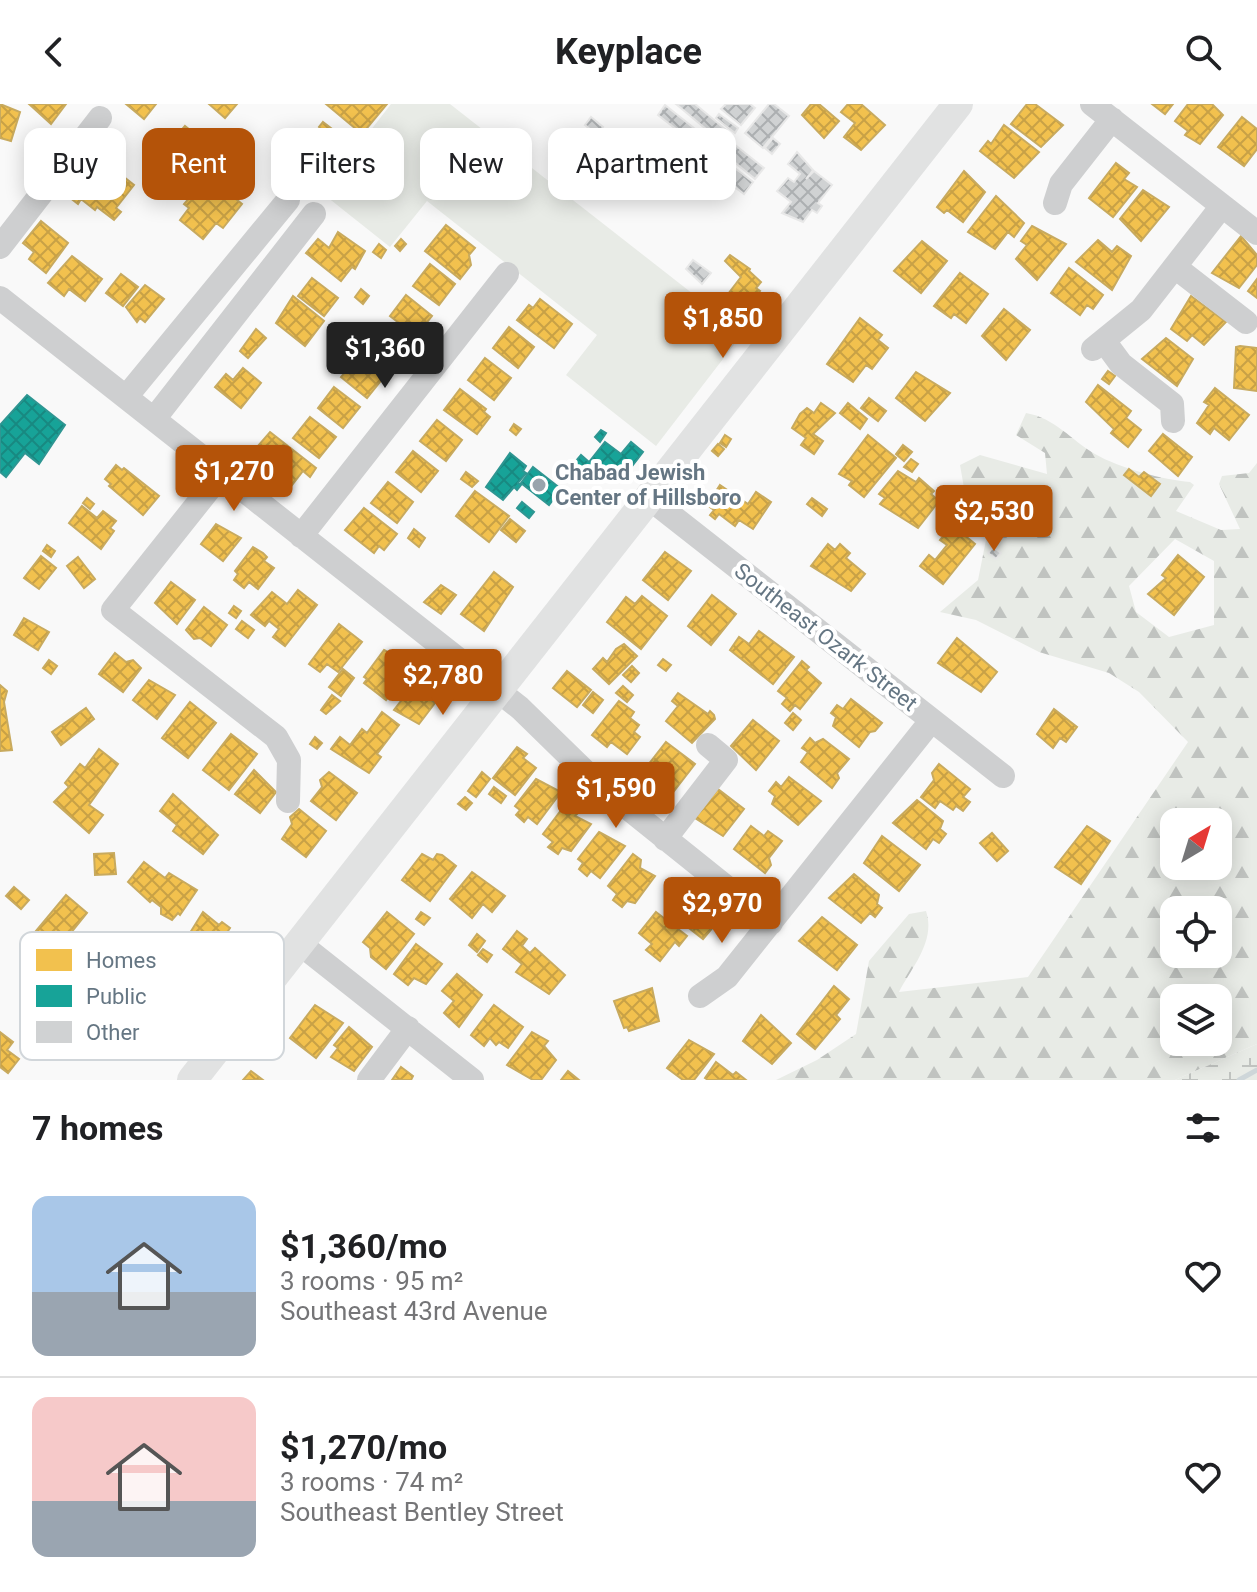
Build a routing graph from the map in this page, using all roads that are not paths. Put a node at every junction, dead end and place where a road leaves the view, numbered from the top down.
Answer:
1 (958, 104) edge
2 (1102, 112) edge
3 (100, 118) dead end
4 (288, 200) dead end
5 (1055, 203) dead end
6 (1222, 206) junction
7 (314, 214) dead end
8 (1257, 233) edge
9 (0, 247) edge
10 (1175, 267) junction
11 (507, 274) dead end
12 (0, 298) edge
13 (1246, 322) dead end
14 (126, 397) junction
15 (154, 419) junction
16 (1173, 421) dead end
17 (222, 473) junction
18 (649, 498) junction
19 (301, 536) junction
20 (498, 690) junction
21 (931, 721) junction
22 (708, 745) dead end
23 (1003, 776) dead end
24 (288, 801) dead end
25 (665, 839) junction
26 (771, 923) junction
27 (299, 943) junction
28 (284, 962) edge
29 (700, 996) dead end
30 (408, 1028) junction
31 (208, 1060) edge
32 (192, 1080) edge
33 (369, 1080) edge
34 (472, 1080) edge

1 - 18 main road
2 - 5 street
2 - 6 street
3 - 9 street
4 - 14 street
6 - 8 street
6 - 10 street
7 - 15 street
10 - 13 street
10 - 16 street
11 - 19 street
12 - 14 street
14 - 15 street
15 - 17 street
17 - 19 street
17 - 24 street
18 - 20 main road
18 - 21 street, Southeast Ozark Street
19 - 20 street
20 - 25 street
20 - 27 main road
21 - 23 street, Southeast Ozark Street
21 - 26 street
22 - 25 street
25 - 26 street
26 - 29 street
27 - 28 main road
27 - 30 street
30 - 33 street
30 - 34 street
31 - 32 main road

